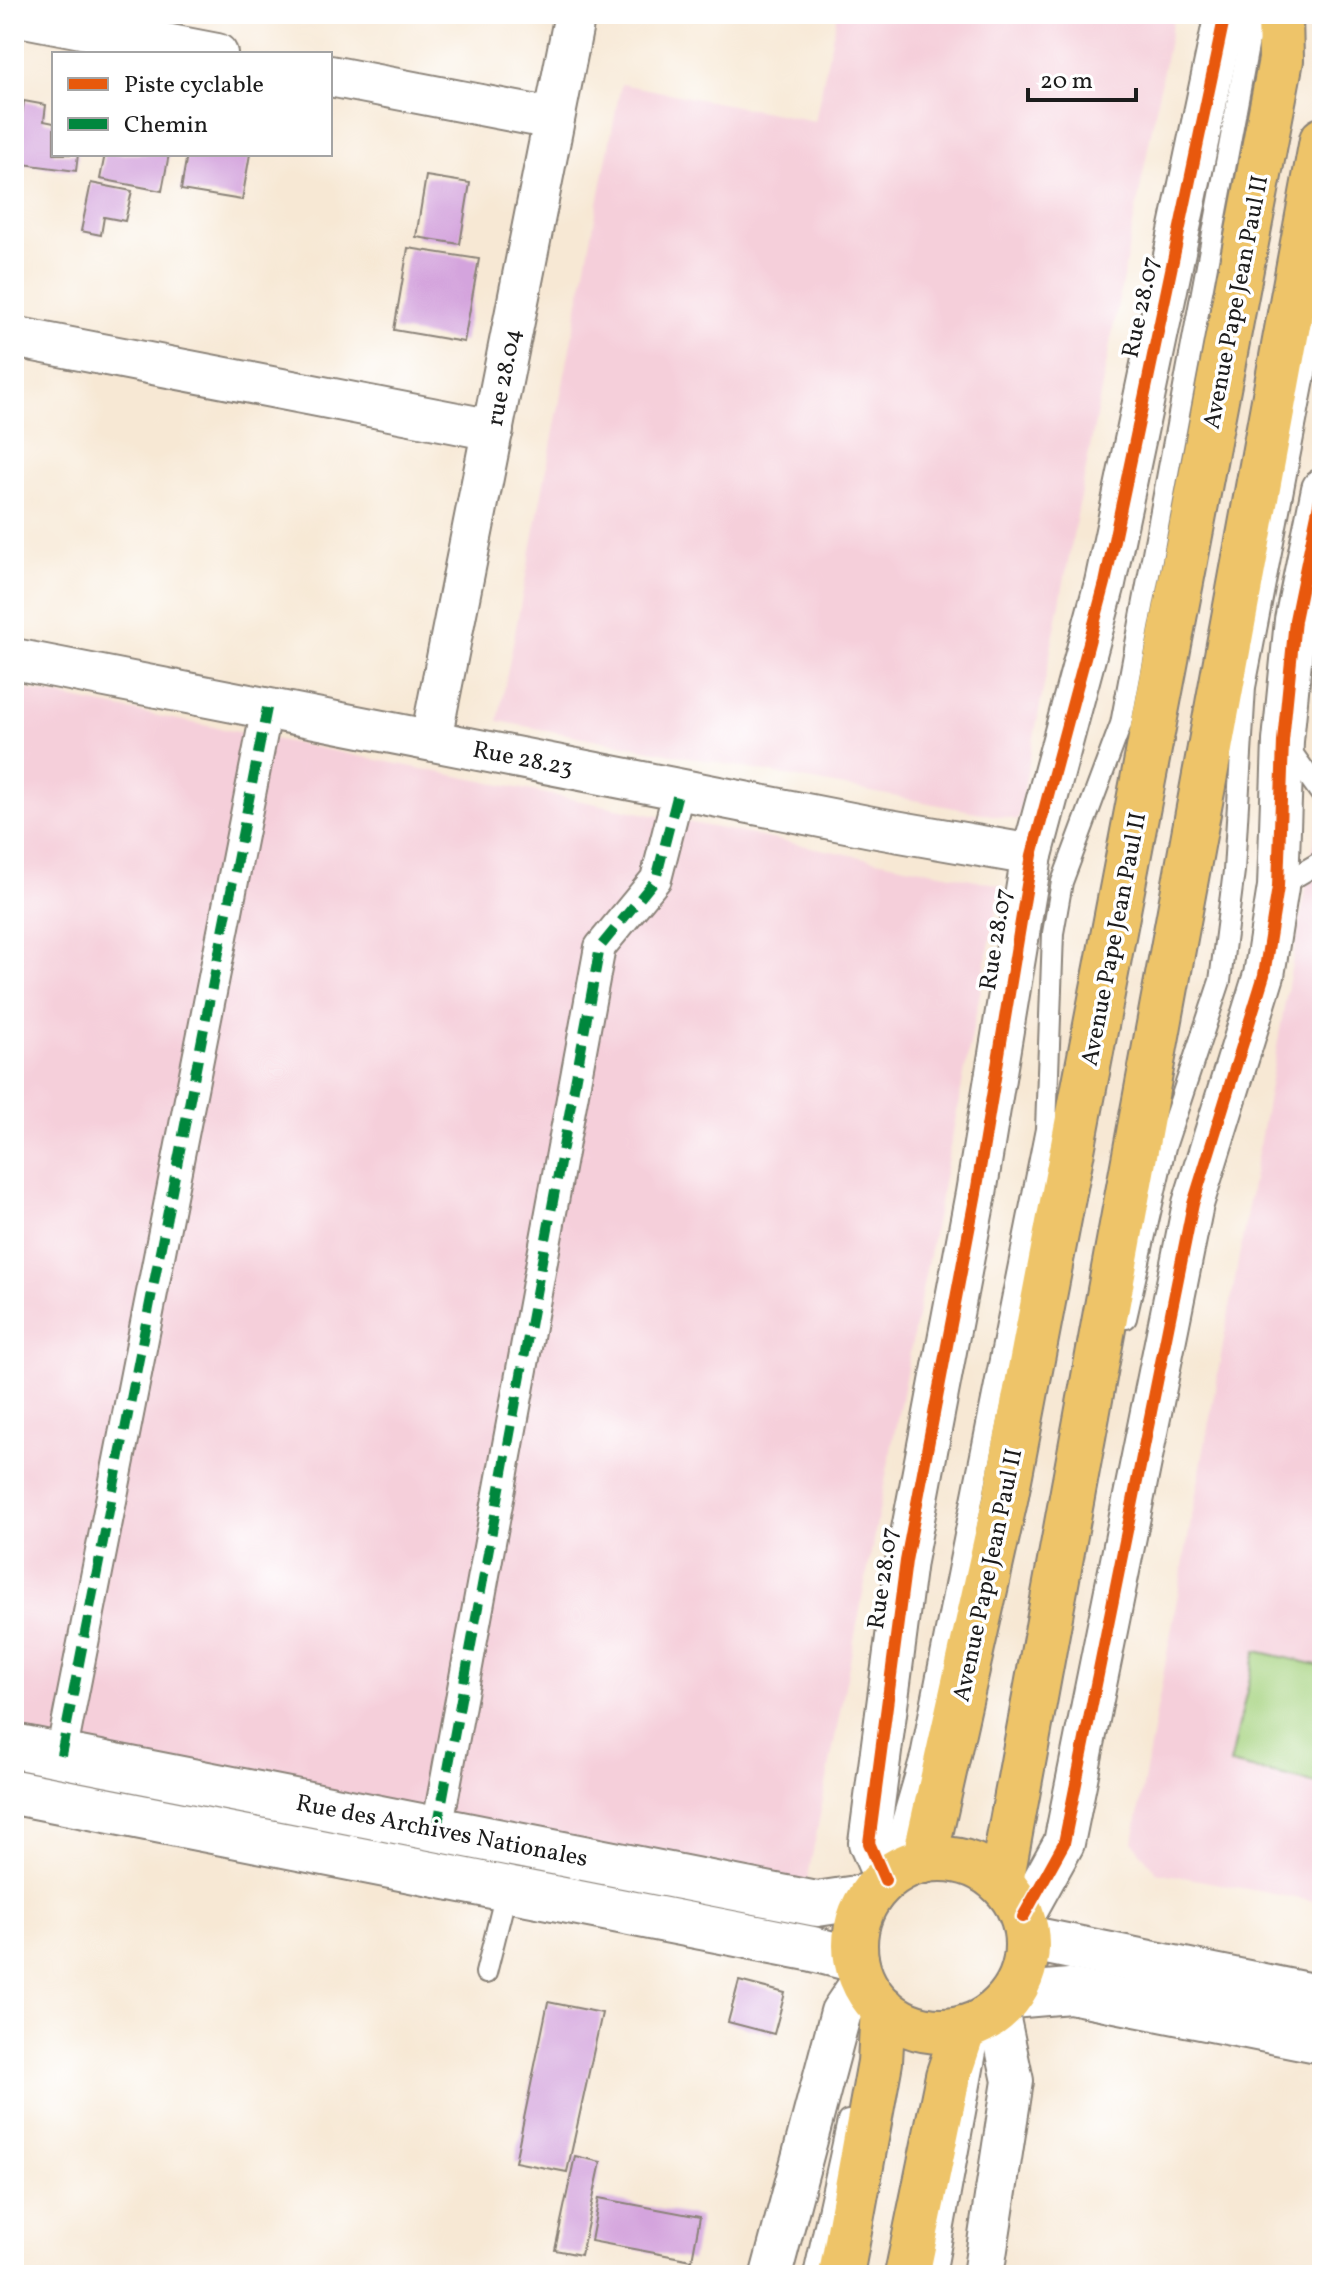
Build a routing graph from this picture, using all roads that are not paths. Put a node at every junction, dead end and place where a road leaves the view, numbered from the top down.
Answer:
1 (575, 14) edge
2 (1225, 14) edge
3 (1254, 14) edge
4 (1280, 14) edge
5 (14, 15) edge
6 (207, 52) edge
7 (332, 76) edge
8 (553, 119) junction
9 (1322, 140) edge
10 (1322, 286) edge
11 (14, 337) edge
12 (493, 430) junction
13 (1322, 489) edge
14 (14, 659) edge
15 (267, 708) junction
16 (431, 739) junction
17 (1283, 741) junction
18 (679, 789) junction
19 (1322, 795) edge
20 (1032, 855) junction
21 (1322, 861) edge
22 (1278, 887) junction
23 (14, 1746) edge
24 (61, 1755) junction
25 (14, 1792) edge
26 (437, 1829) junction
27 (924, 1861) junction
28 (878, 1888) junction
29 (507, 1889) junction
30 (1016, 1909) junction
31 (486, 1973) dead end
32 (868, 1987) junction
33 (1322, 1998) edge
34 (989, 2014) junction
35 (1322, 2041) edge
36 (771, 2275) edge
37 (814, 2275) edge
38 (841, 2275) edge
39 (907, 2275) edge
40 (935, 2275) edge
41 (983, 2275) edge

1 - 8 street, rue 28.04
2 - 20 street, Rue 28.07
3 - 28 lane
4 - 27 highway, Avenue Pape Jean Paul II
5 - 6 street
7 - 8 street
8 - 12 street, rue 28.04
9 - 30 highway
10 - 30 lane
11 - 12 street
12 - 16 street, rue 28.04
13 - 17 street
14 - 15 street, Rue 28.23
15 - 16 street, Rue 28.23
15 - 24 street
16 - 18 street, Rue 28.23
17 - 19 lane
17 - 22 street
18 - 20 street, Rue 28.23
18 - 26 street
20 - 28 street, Rue 28.07
21 - 22 lane
22 - 30 street
23 - 24 street, Rue des Archives Nationales
24 - 26 street, Rue des Archives Nationales
25 - 29 street, Rue des Archives Nationales
26 - 28 street, Rue des Archives Nationales
27 - 28 highway
27 - 30 highway
28 - 32 highway
29 - 31 lane
29 - 32 street, Rue des Archives Nationales
30 - 33 street
30 - 34 highway
32 - 34 highway
32 - 36 street
32 - 37 lane
32 - 38 highway
34 - 35 street
34 - 39 highway
34 - 40 lane
34 - 41 street

